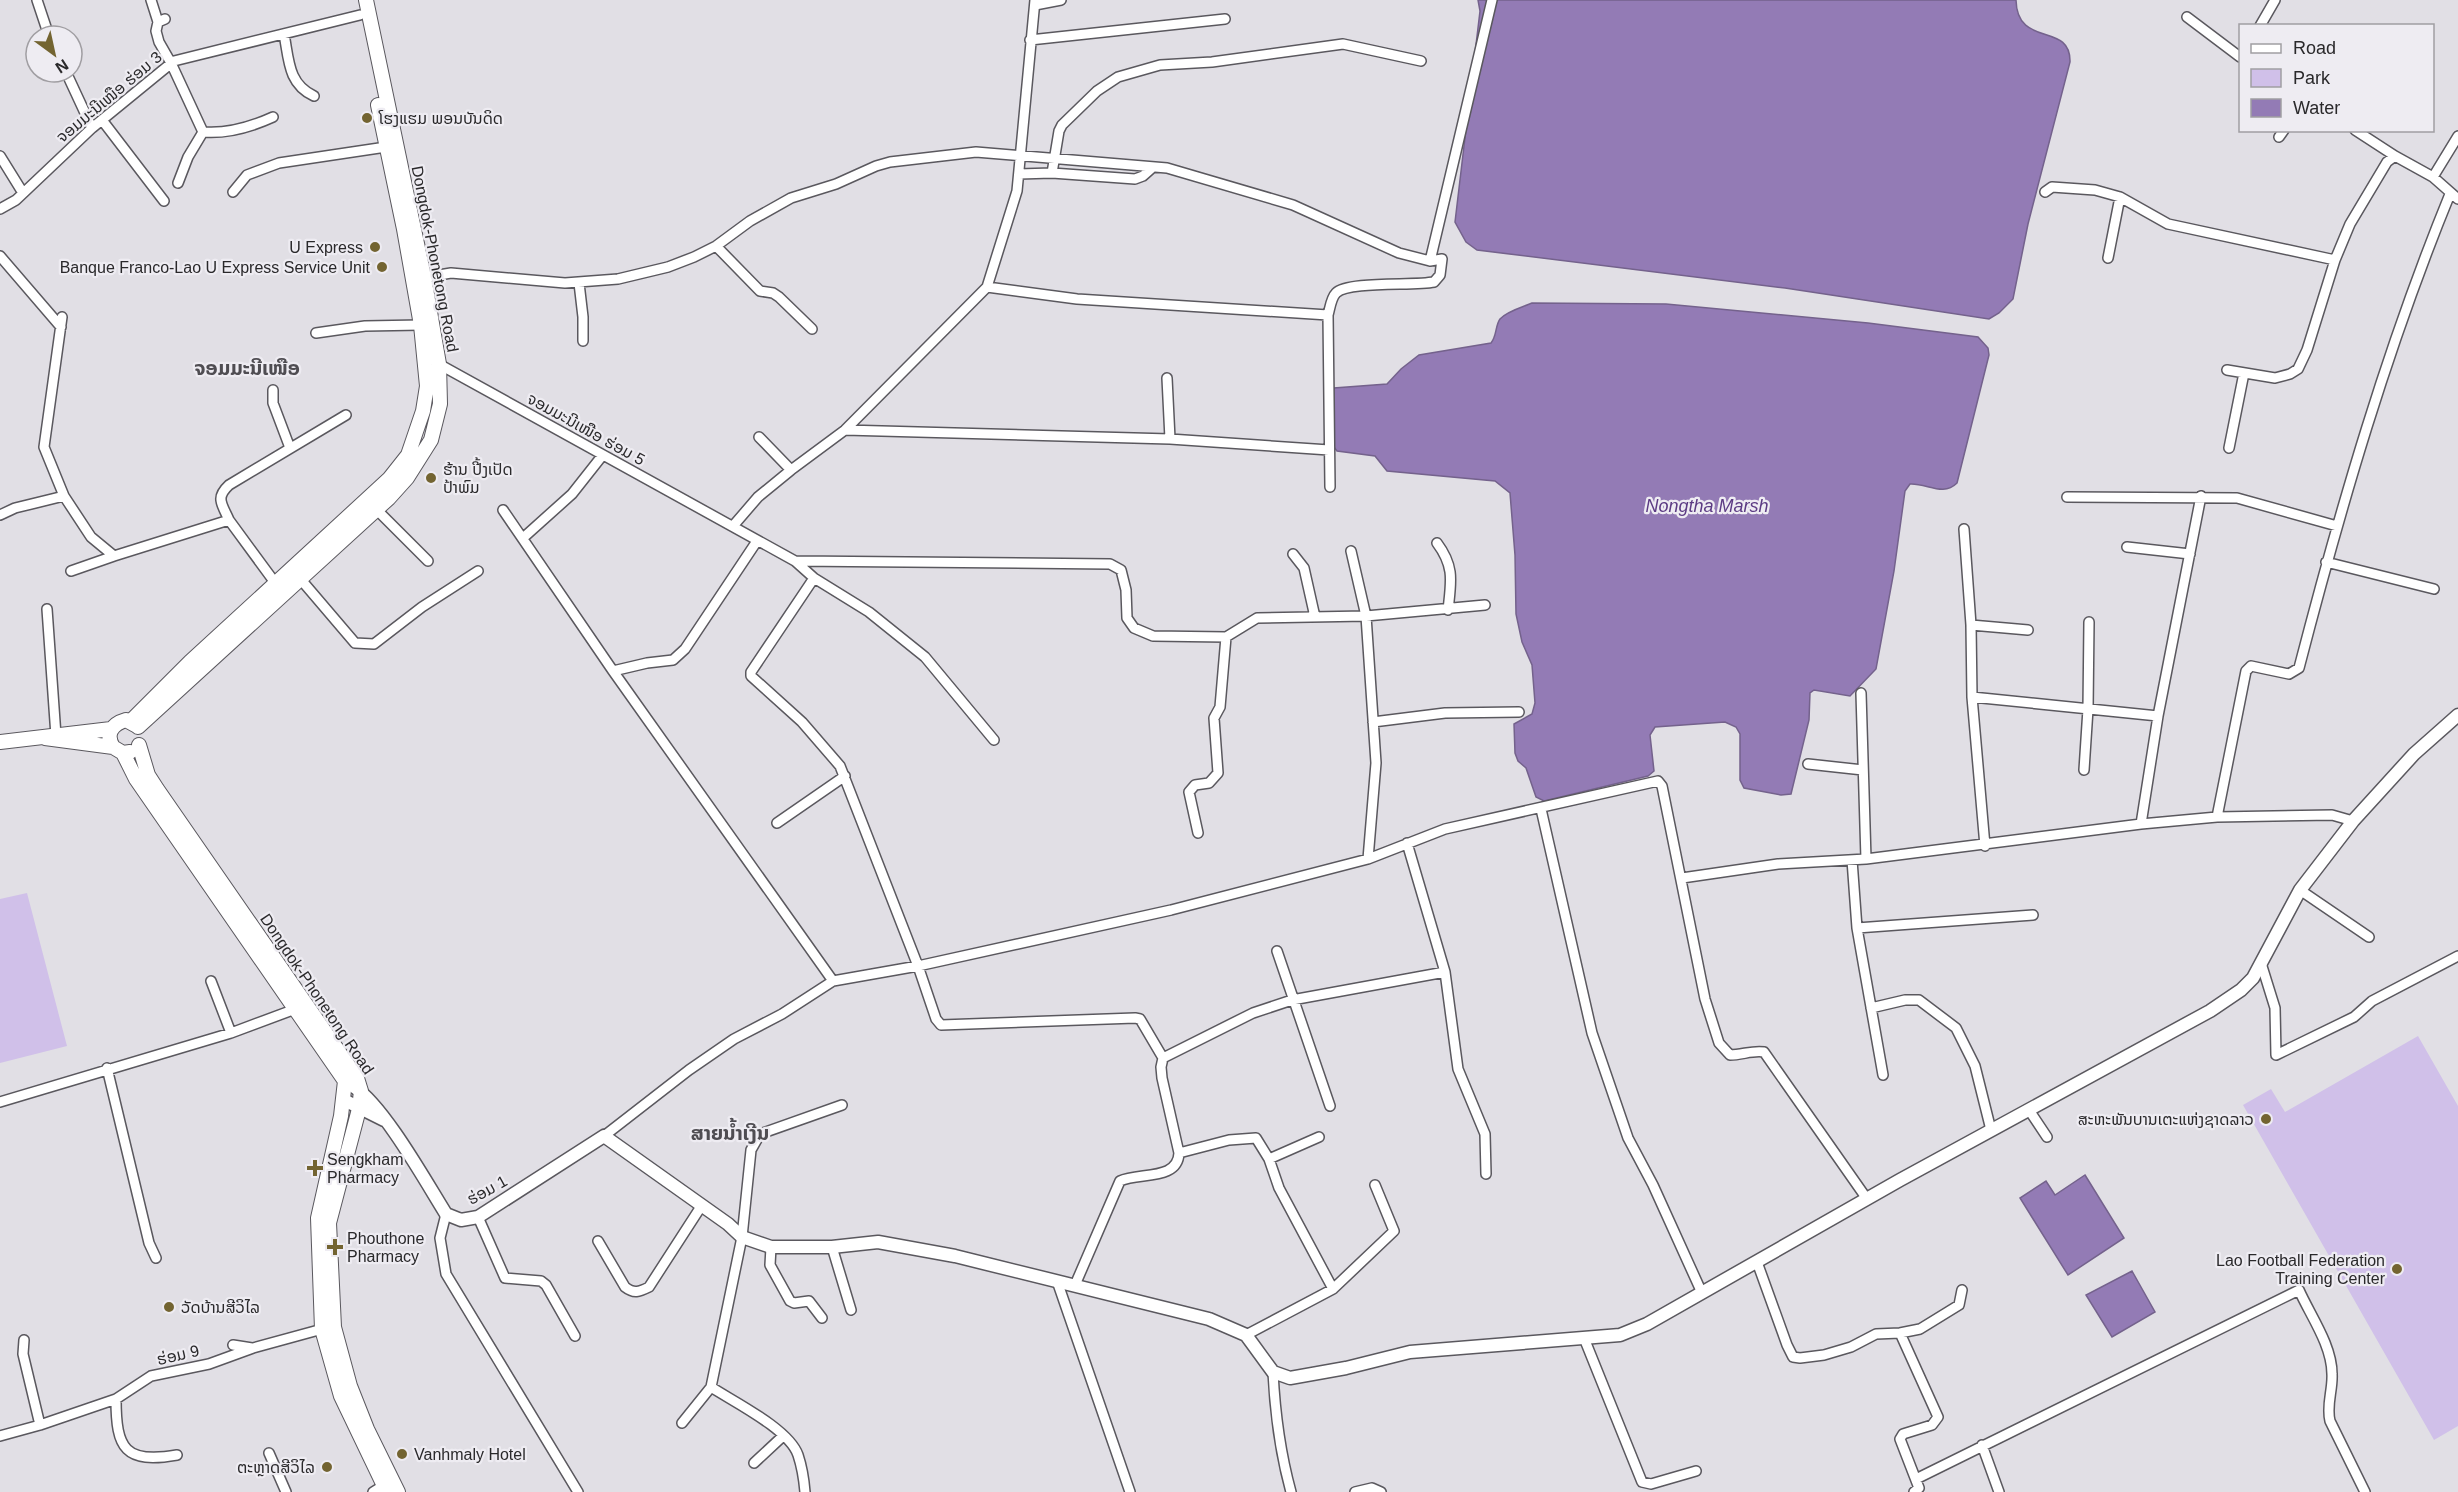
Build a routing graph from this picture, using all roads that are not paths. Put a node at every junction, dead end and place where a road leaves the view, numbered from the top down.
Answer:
1 (37, 0) edge
2 (151, 0) edge
3 (356, 0) edge
4 (366, 0) edge
5 (1061, 0) edge
6 (1492, 0) edge
7 (2275, 0) edge
8 (1035, 3) edge
9 (360, 15) junction
10 (2187, 17) dead end
11 (1225, 19) dead end
12 (45, 24) edge
13 (2261, 24) edge
14 (284, 34) junction
15 (1030, 40) junction
16 (2239, 56) edge
17 (1420, 61) dead end
18 (171, 63) junction
19 (72, 84) edge
20 (314, 96) dead end
21 (273, 117) dead end
22 (102, 120) junction
23 (92, 128) junction
24 (203, 132) junction
25 (2358, 132) edge
26 (2458, 136) edge
27 (386, 147) junction
28 (0, 156) edge
29 (1022, 156) junction
30 (2395, 156) junction
31 (1054, 158) junction
32 (1152, 168) junction
33 (1052, 173) junction
34 (1019, 174) junction
35 (2433, 177) junction
36 (178, 183) dead end
37 (233, 192) dead end
38 (2045, 192) dead end
39 (23, 193) junction
40 (2454, 196) edge
41 (2120, 197) junction
42 (164, 201) dead end
43 (0, 209) edge
44 (716, 246) junction
45 (0, 256) edge
46 (2108, 258) dead end
47 (2335, 260) junction
48 (1430, 261) junction
49 (418, 278) junction
50 (579, 282) junction
51 (987, 287) junction
52 (1328, 315) junction
53 (62, 317) dead end
54 (421, 325) junction
55 (60, 327) junction
56 (812, 329) dead end
57 (316, 333) dead end
58 (583, 341) dead end
59 (424, 358) junction
60 (439, 364) junction
61 (2227, 370) dead end
62 (2244, 373) junction
63 (1167, 378) dead end
64 (273, 390) dead end
65 (346, 415) dead end
66 (845, 430) junction
67 (759, 437) dead end
68 (1170, 439) junction
69 (290, 448) junction
70 (2229, 448) dead end
71 (1329, 450) junction
72 (602, 456) junction
73 (791, 470) junction
74 (1330, 487) dead end
75 (64, 496) junction
76 (2201, 496) junction
77 (2067, 497) dead end
78 (377, 510) junction
79 (503, 510) dead end
80 (0, 515) edge
81 (229, 520) junction
82 (2337, 525) junction
83 (733, 526) junction
84 (1964, 529) dead end
85 (523, 538) junction
86 (758, 541) junction
87 (1437, 543) dead end
88 (2127, 547) dead end
89 (1351, 551) dead end
90 (1293, 554) dead end
91 (2190, 555) junction
92 (114, 556) junction
93 (428, 561) dead end
94 (795, 561) junction
95 (2326, 562) junction
96 (292, 569) junction
97 (71, 571) dead end
98 (478, 571) dead end
99 (814, 578) junction
100 (301, 580) junction
101 (276, 584) junction
102 (2434, 589) dead end
103 (1485, 605) dead end
104 (47, 609) dead end
105 (1448, 610) junction
106 (1366, 616) junction
107 (1315, 617) junction
108 (2089, 622) dead end
109 (1971, 626) junction
110 (2028, 630) dead end
111 (1226, 637) junction
112 (613, 671) junction
113 (1861, 693) dead end
114 (1972, 697) junction
115 (2088, 709) junction
116 (1519, 712) dead end
117 (2458, 715) edge
118 (2158, 716) junction
119 (1373, 722) junction
120 (135, 724) junction
121 (111, 729) junction
122 (50, 737) junction
123 (994, 740) dead end
124 (0, 742) edge
125 (139, 745) junction
126 (118, 750) junction
127 (1808, 764) dead end
128 (1863, 770) junction
129 (2084, 770) dead end
130 (844, 777) junction
131 (1541, 809) junction
132 (2217, 817) junction
133 (2353, 821) junction
134 (777, 823) dead end
135 (2141, 824) junction
136 (1198, 833) dead end
137 (1407, 843) junction
138 (1985, 846) junction
139 (1368, 859) junction
140 (1866, 859) junction
141 (1852, 860) junction
142 (1682, 878) junction
143 (2300, 891) junction
144 (2033, 915) dead end
145 (1857, 928) junction
146 (2369, 937) dead end
147 (1277, 951) dead end
148 (2458, 956) edge
149 (2261, 963) junction
150 (918, 966) junction
151 (1445, 972) junction
152 (211, 981) dead end
153 (833, 981) junction
154 (1292, 1000) junction
155 (300, 1006) junction
156 (1871, 1008) junction
157 (231, 1032) junction
158 (1163, 1058) junction
159 (106, 1068) junction
160 (1883, 1076) dead end
161 (345, 1081) junction
162 (362, 1091) junction
163 (344, 1100) junction
164 (0, 1102) edge
165 (842, 1105) dead end
166 (1330, 1106) dead end
167 (359, 1109) junction
168 (2029, 1110) junction
169 (385, 1120) junction
170 (1991, 1130) junction
171 (604, 1136) junction
172 (1319, 1137) dead end
173 (2047, 1137) dead end
174 (1179, 1153) junction
175 (1269, 1159) junction
176 (1486, 1174) dead end
177 (1375, 1185) dead end
178 (1867, 1199) junction
179 (702, 1205) junction
180 (446, 1214) junction
181 (478, 1217) junction
182 (742, 1237) junction
183 (598, 1240) dead end
184 (771, 1247) junction
185 (832, 1247) junction
186 (156, 1258) dead end
187 (1757, 1262) junction
188 (1057, 1281) junction
189 (1075, 1285) junction
190 (1333, 1289) junction
191 (1962, 1290) dead end
192 (1702, 1293) junction
193 (851, 1310) dead end
194 (822, 1318) dead end
195 (328, 1328) junction
196 (1900, 1333) junction
197 (575, 1335) dead end
198 (1246, 1335) junction
199 (1584, 1338) junction
200 (24, 1340) dead end
201 (234, 1345) dead end
202 (253, 1348) junction
203 (1272, 1372) junction
204 (140, 1375) dead end
205 (711, 1387) junction
206 (133, 1389) junction
207 (116, 1399) junction
208 (682, 1423) dead end
209 (40, 1425) junction
210 (0, 1436) edge
211 (783, 1436) junction
212 (1982, 1445) junction
213 (269, 1452) dead end
214 (177, 1455) dead end
215 (754, 1463) dead end
216 (1696, 1471) dead end
217 (1916, 1479) junction
218 (386, 1488) edge
219 (286, 1492) edge
220 (578, 1492) edge
221 (805, 1492) edge
222 (1130, 1492) edge
223 (1291, 1492) edge
224 (1355, 1492) edge
225 (1381, 1492) edge
226 (1914, 1492) edge
227 (1999, 1492) edge
228 (2365, 1492) edge

1 - 12 street
2 - 18 street
3 - 9 main road, Dongdok-Phonetong Road
4 - 49 main road, Dongdok-Phonetong Road
5 - 8 street
6 - 48 street
7 - 13 street
8 - 15 street
9 - 14 street, ຈອມມະນີເໜືອ ຮ່ອມ 3
9 - 27 main road, Dongdok-Phonetong Road
10 - 16 street
11 - 15 street
14 - 18 street, ຈອມມະນີເໜືອ ຮ່ອມ 3
14 - 20 street
15 - 29 street
17 - 31 street
18 - 22 street, ຈອມມະນີເໜືອ ຮ່ອມ 3
18 - 24 street
19 - 23 street
21 - 24 street
22 - 23 street, ຈອມມະນີເໜືອ ຮ່ອມ 3
22 - 42 street
23 - 39 street, ຈອມມະນີເໜືອ ຮ່ອມ 3
24 - 36 street
25 - 30 street
26 - 35 street
27 - 37 street
27 - 49 main road, Dongdok-Phonetong Road
28 - 39 street
29 - 31 street
29 - 34 street
29 - 44 street
30 - 35 street
30 - 47 street
31 - 32 street
31 - 33 street
32 - 33 street
32 - 48 street
33 - 34 street
34 - 51 street
35 - 40 street
38 - 41 street
39 - 43 street, ຈອມມະນີເໜືອ ຮ່ອມ 3
40 - 82 street
41 - 46 street
41 - 47 street
44 - 50 street
44 - 56 street
45 - 55 street
47 - 62 street
48 - 52 street
49 - 50 street
49 - 54 main road, Dongdok-Phonetong Road
49 - 60 main road, Dongdok-Phonetong Road
50 - 58 street
51 - 52 street
51 - 66 street
52 - 71 street
53 - 55 street
54 - 57 street
54 - 59 main road, Dongdok-Phonetong Road
55 - 75 street
59 - 60 street, ຈອມມະນີເໜືອ ຮ່ອມ 5
59 - 96 main road, Dongdok-Phonetong Road
60 - 72 street, ຈອມມະນີເໜືອ ຮ່ອມ 5
60 - 78 main road, Dongdok-Phonetong Road
61 - 62 street
62 - 70 street
63 - 68 street
64 - 69 street
65 - 69 street
66 - 68 street
66 - 73 street
67 - 73 street
68 - 71 street
69 - 81 street
71 - 74 street
72 - 83 street, ຈອມມະນີເໜືອ ຮ່ອມ 5
72 - 85 street
73 - 83 street
75 - 80 street
75 - 92 street
76 - 77 street
76 - 82 street
76 - 91 street
78 - 93 street
78 - 100 main road, Dongdok-Phonetong Road
79 - 85 street
81 - 92 street
81 - 101 street
82 - 95 street
83 - 86 street, ຈອມມະນີເໜືອ ຮ່ອມ 5
84 - 109 street
85 - 112 street
86 - 94 street, ຈອມມະນີເໜືອ ຮ່ອມ 5
86 - 112 street
87 - 105 street
88 - 91 street
89 - 106 street
90 - 107 street
91 - 118 street
92 - 97 street
94 - 99 street
94 - 111 street
95 - 102 street
95 - 132 street
96 - 100 street
96 - 101 main road, Dongdok-Phonetong Road
98 - 100 street
99 - 123 street
99 - 130 street
100 - 120 main road, Dongdok-Phonetong Road
101 - 120 main road, Dongdok-Phonetong Road
103 - 105 street
104 - 122 street
105 - 106 street
106 - 107 street
106 - 119 street
107 - 111 street
108 - 115 street
109 - 110 street
109 - 114 street
111 - 136 street
112 - 153 street
113 - 128 street
114 - 115 street
114 - 138 street
115 - 118 street
115 - 129 street
116 - 119 street
117 - 133 street
118 - 135 street
119 - 139 street
120 - 121 main road, Dongdok-Phonetong Road
120 - 125 main road, Dongdok-Phonetong Road
121 - 122 main road
121 - 126 main road, Dongdok-Phonetong Road
122 - 124 main road
122 - 126 main road
125 - 126 main road
125 - 155 main road, Dongdok-Phonetong Road
126 - 155 main road, Dongdok-Phonetong Road
127 - 128 street
128 - 140 street
130 - 134 street
130 - 150 street
131 - 137 street
131 - 142 street
131 - 192 street
132 - 133 street
132 - 135 street
133 - 143 street
135 - 138 street
137 - 139 street
137 - 151 street
138 - 140 street
139 - 150 street
140 - 141 street
141 - 142 street
141 - 145 street
142 - 178 street
143 - 146 street
143 - 149 street
144 - 145 street
145 - 156 street
147 - 154 street
148 - 149 street
149 - 168 street
150 - 153 street
150 - 158 street
151 - 154 street
151 - 176 street
152 - 157 street
153 - 171 street
154 - 158 street
154 - 166 street
155 - 157 street
155 - 161 main road, Dongdok-Phonetong Road
155 - 162 main road, Dongdok-Phonetong Road
156 - 160 street
156 - 170 street
157 - 159 street
158 - 174 street
159 - 164 street
159 - 186 street
161 - 162 street
161 - 163 main road, Dongdok-Phonetong Road
162 - 167 main road, Dongdok-Phonetong Road
162 - 169 street
163 - 167 street
163 - 195 main road, Dongdok-Phonetong Road
165 - 182 street
167 - 169 street
167 - 195 main road, Dongdok-Phonetong Road
168 - 170 street
168 - 173 street
169 - 180 street
170 - 178 street
171 - 179 street
171 - 181 street, ຮ່ອມ 1
172 - 175 street
174 - 175 street
174 - 189 street
175 - 190 street
177 - 190 street
178 - 187 street
179 - 182 street
179 - 183 street
180 - 181 street, ຮ່ອມ 1
180 - 220 street
181 - 197 street
182 - 184 street
182 - 205 street
184 - 185 street
184 - 194 street
185 - 188 street
185 - 193 street
187 - 192 street
187 - 196 street
188 - 189 street
188 - 222 street
189 - 198 street
190 - 198 street
191 - 196 street
192 - 199 street
195 - 202 street, ຮ່ອມ 9
195 - 218 main road, Dongdok-Phonetong Road
196 - 217 street
198 - 203 street
199 - 203 street
199 - 216 street
200 - 209 street
201 - 202 street
202 - 206 street, ຮ່ອມ 9
203 - 223 street
204 - 206 street
205 - 208 street
205 - 211 street
206 - 207 street, ຮ່ອມ 9
207 - 209 street, ຮ່ອມ 9
207 - 214 street
209 - 210 street, ຮ່ອມ 9
211 - 215 street
211 - 221 street
212 - 217 street
212 - 227 street
212 - 228 street
213 - 219 street
217 - 226 street
224 - 225 street

